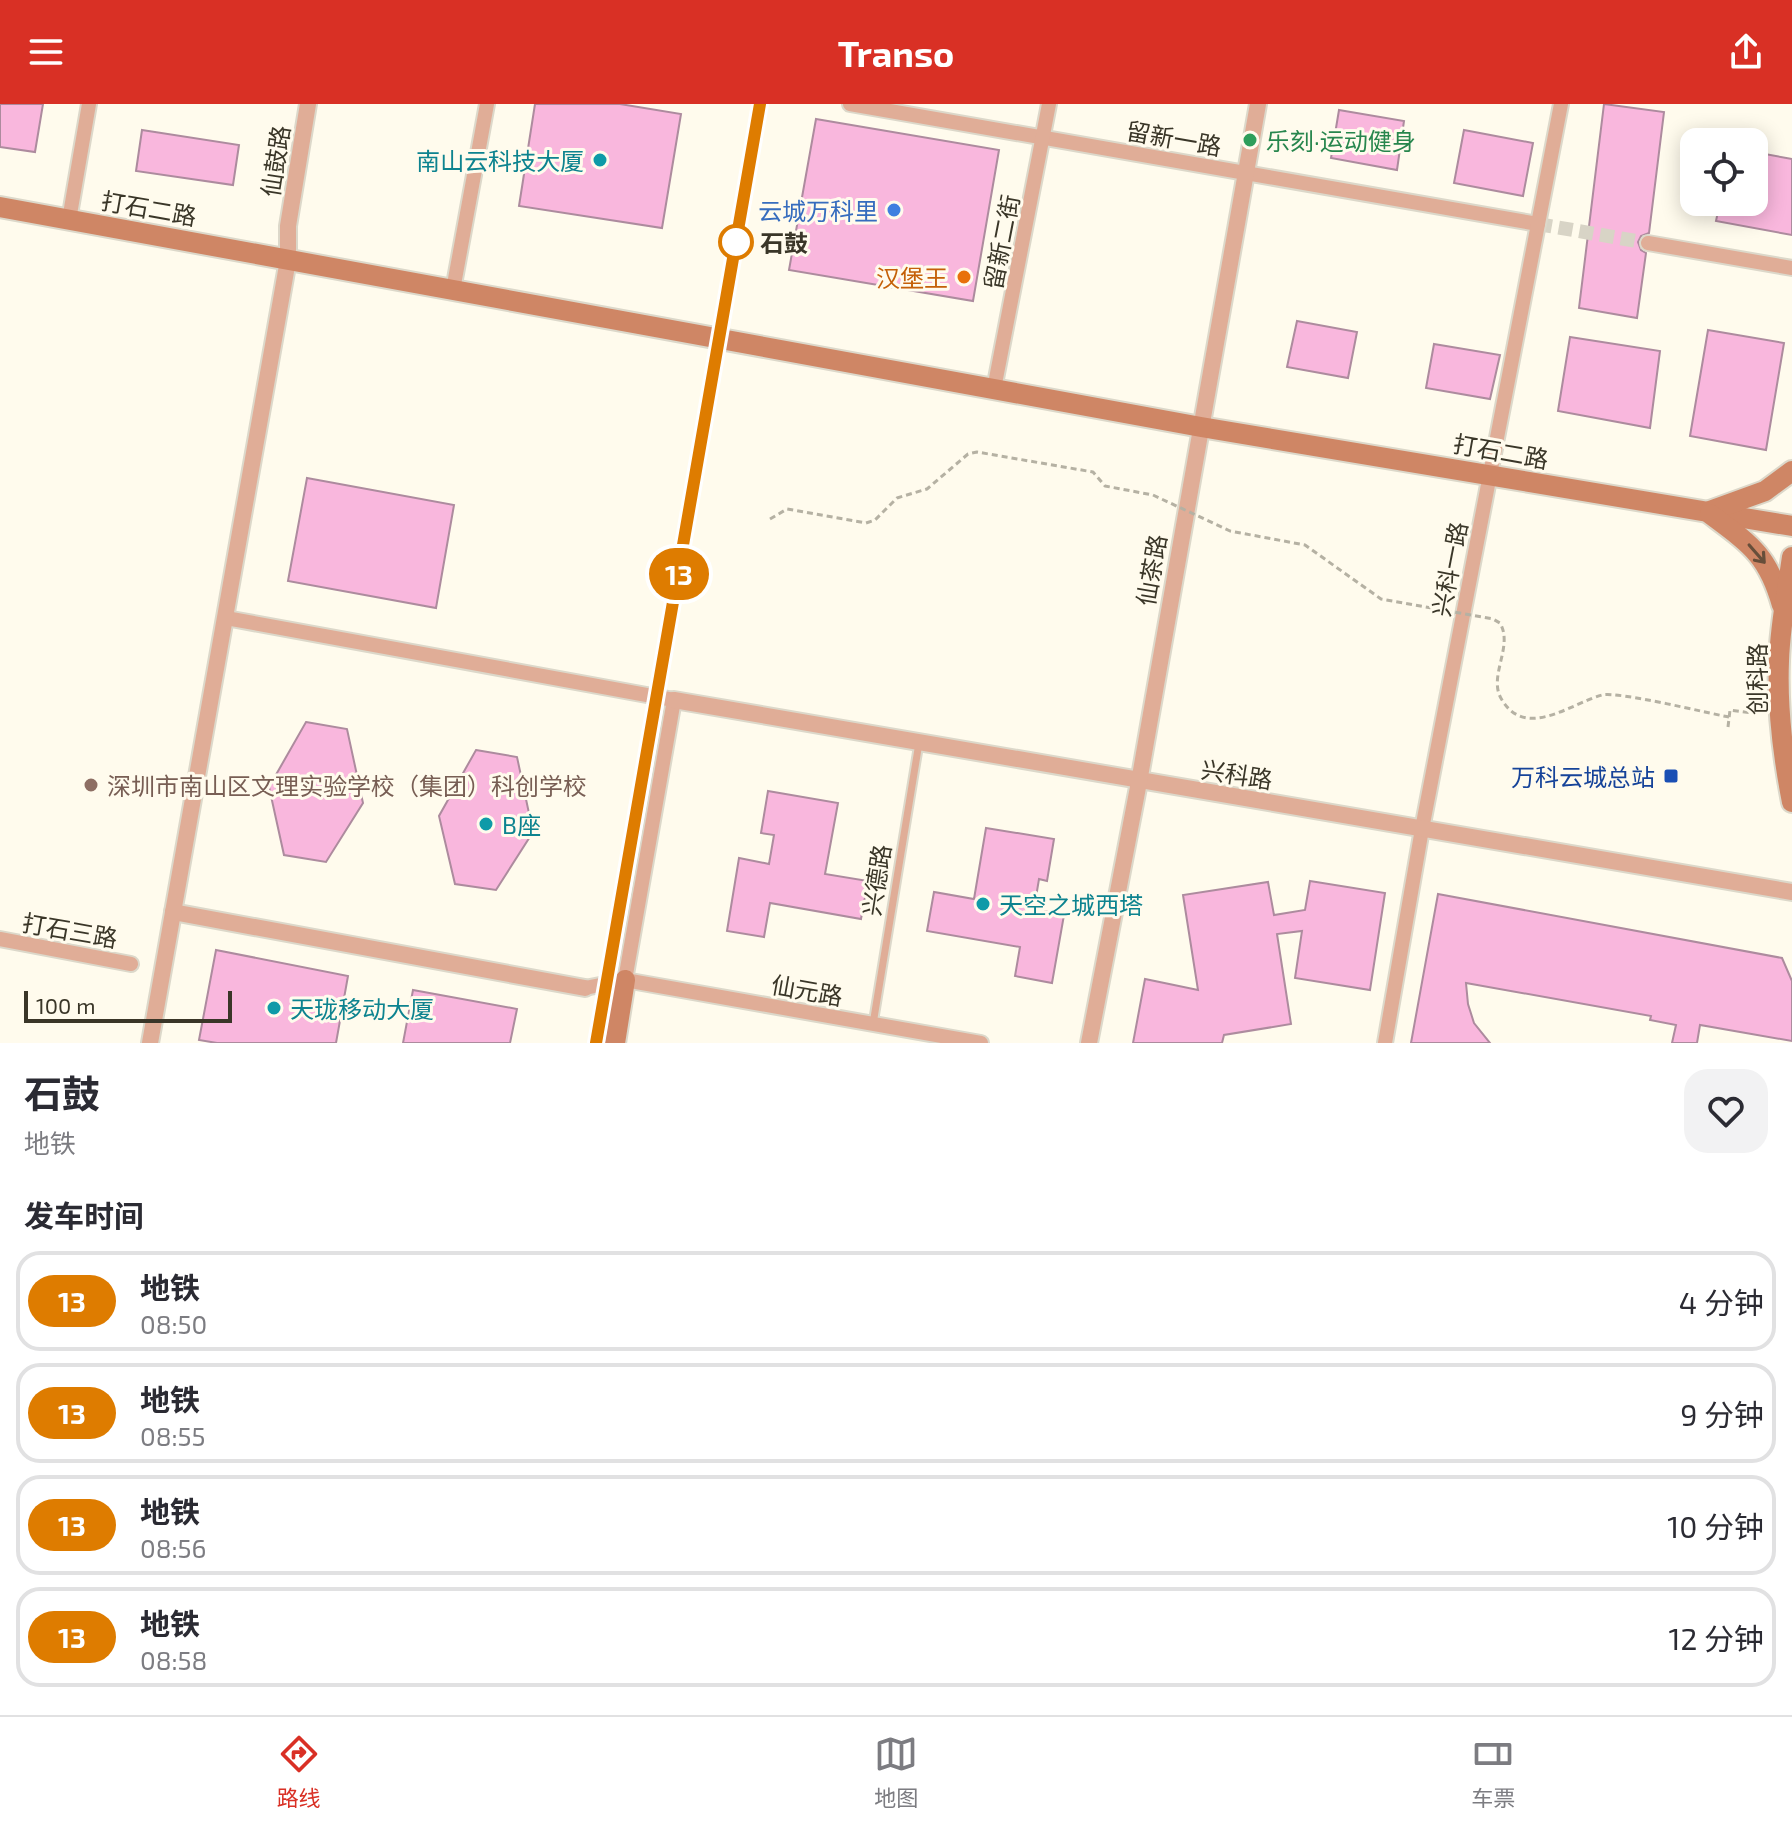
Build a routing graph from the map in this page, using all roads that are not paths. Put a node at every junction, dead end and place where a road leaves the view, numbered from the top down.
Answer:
1 (89, 104) edge
2 (308, 104) edge
3 (487, 104) edge
4 (850, 104) edge
5 (1049, 104) edge
6 (1258, 104) edge
7 (1561, 104) edge
8 (1044, 138) junction
9 (1245, 173) junction
10 (0, 207) edge
11 (69, 220) junction
12 (1538, 224) junction
13 (1648, 243) tunnel mouth
14 (288, 260) junction
15 (1792, 268) edge
16 (453, 290) junction
17 (994, 389) junction
18 (1201, 427) junction
19 (1792, 471) edge
20 (1489, 475) junction
21 (1707, 512) junction
22 (1792, 526) edge
23 (1792, 557) edge
24 (1784, 613) junction
25 (226, 618) junction
26 (674, 700) junction
27 (919, 743) junction
28 (1139, 782) junction
29 (1792, 802) edge
30 (1422, 829) junction
31 (1792, 892) edge
32 (173, 912) junction
33 (0, 939) edge
34 (131, 964) dead end
35 (625, 980) junction
36 (585, 988) joint
37 (873, 1024) junction
38 (150, 1043) edge
39 (615, 1043) edge
40 (981, 1043) edge
41 (1089, 1043) edge
42 (1385, 1043) edge

1 - 11 street
2 - 14 street, 仙鼓路
3 - 16 street
4 - 8 street, 留新一路
5 - 8 street, 留新二街
6 - 9 street, 仙茶路
7 - 12 street, 兴科一路
8 - 9 street, 留新一路
8 - 17 street, 留新二街
9 - 12 street, 留新一路
9 - 18 street, 仙茶路
10 - 11 main road, 打石二路
11 - 14 main road, 打石二路
12 - 20 street, 兴科一路
13 - 15 street
14 - 16 main road, 打石二路
14 - 25 street, 仙鼓路
16 - 17 main road, 打石二路
17 - 18 main road, 打石二路
18 - 20 main road, 打石二路
18 - 28 street, 仙茶路
19 - 21 main road
20 - 21 main road, 打石二路
20 - 30 street, 兴科一路
21 - 22 main road, 打石二路
21 -> 24 main road
23 - 24 main road, 创科路
24 - 29 main road, 创科路
25 - 26 street
25 - 32 street, 仙鼓路
26 - 27 street, 兴科路
26 - 35 street
27 - 28 street, 兴科路
27 - 37 lane, 兴德路
28 - 30 street, 兴科路
28 - 41 street, 仙茶路
30 - 31 street, 兴科路
30 - 42 street, 兴科一路
32 - 36 street
32 - 38 street, 仙鼓路
33 - 34 street, 打石三路
35 - 36 street
35 - 37 street, 仙元路
35 - 39 main road
37 - 40 street, 仙元路

